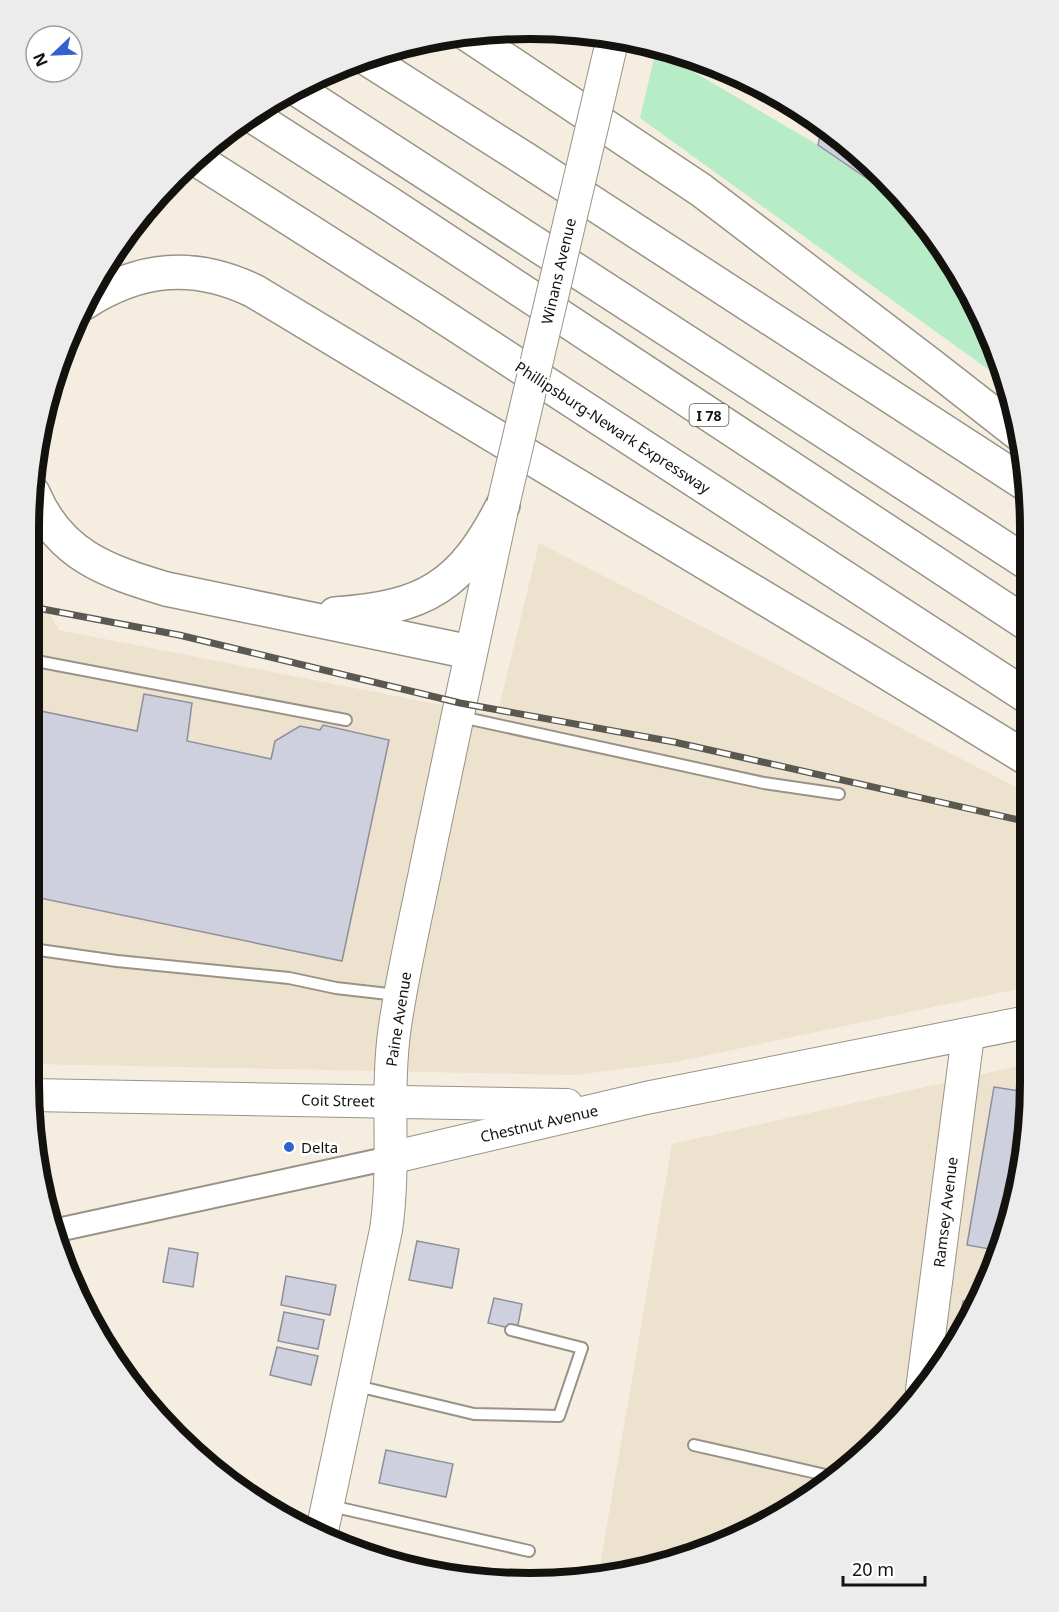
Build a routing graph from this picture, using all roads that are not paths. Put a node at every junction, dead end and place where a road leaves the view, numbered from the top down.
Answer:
1 (485, 43) edge
2 (610, 50) edge
3 (375, 64) edge
4 (305, 94) edge
5 (259, 120) edge
6 (203, 164) edge
7 (101, 292) edge
8 (1009, 426) edge
9 (1017, 479) edge
10 (40, 505) edge
11 (503, 505) junction
12 (1020, 558) edge
13 (276, 612) junction
14 (1020, 619) edge
15 (470, 652) junction
16 (39, 661) edge
17 (1020, 692) edge
18 (457, 716) junction
19 (346, 720) dead end
20 (1020, 754) edge
21 (839, 795) dead end
22 (39, 950) edge
23 (400, 995) junction
24 (1020, 1024) edge
25 (968, 1035) junction
26 (39, 1095) edge
27 (646, 1098) junction
28 (389, 1101) junction
29 (390, 1158) junction
30 (62, 1229) edge
31 (511, 1330) dead end
32 (924, 1374) edge
33 (354, 1385) junction
34 (694, 1445) dead end
35 (824, 1475) edge
36 (328, 1505) junction
37 (323, 1527) edge
38 (529, 1551) dead end

1 - 8 highway
2 - 11 main road, Winans Avenue, bridge
3 - 9 highway
4 - 12 highway
5 - 14 highway, I 78
6 - 17 highway, Phillipsburg-Newark Expressway
7 - 20 highway
10 - 13 highway
11 - 13 highway
11 - 15 main road, Paine Avenue
13 - 15 highway
15 - 18 main road, Paine Avenue
16 - 19 lane
18 - 21 lane
18 - 23 main road, Paine Avenue
22 - 23 lane
23 - 28 main road, Paine Avenue
24 - 25 main road, Chestnut Avenue
25 - 27 main road, Chestnut Avenue
25 - 32 main road, Ramsey Avenue
26 - 28 main road, Coit Street
27 - 28 main road, Coit Street
27 - 29 main road, Chestnut Avenue
28 - 29 main road, Paine Avenue
29 - 30 street, Chestnut Avenue
29 - 33 main road, Paine Avenue
31 - 33 lane
33 - 36 main road, Paine Avenue
34 - 35 lane
36 - 37 main road, Paine Avenue
36 - 38 lane

